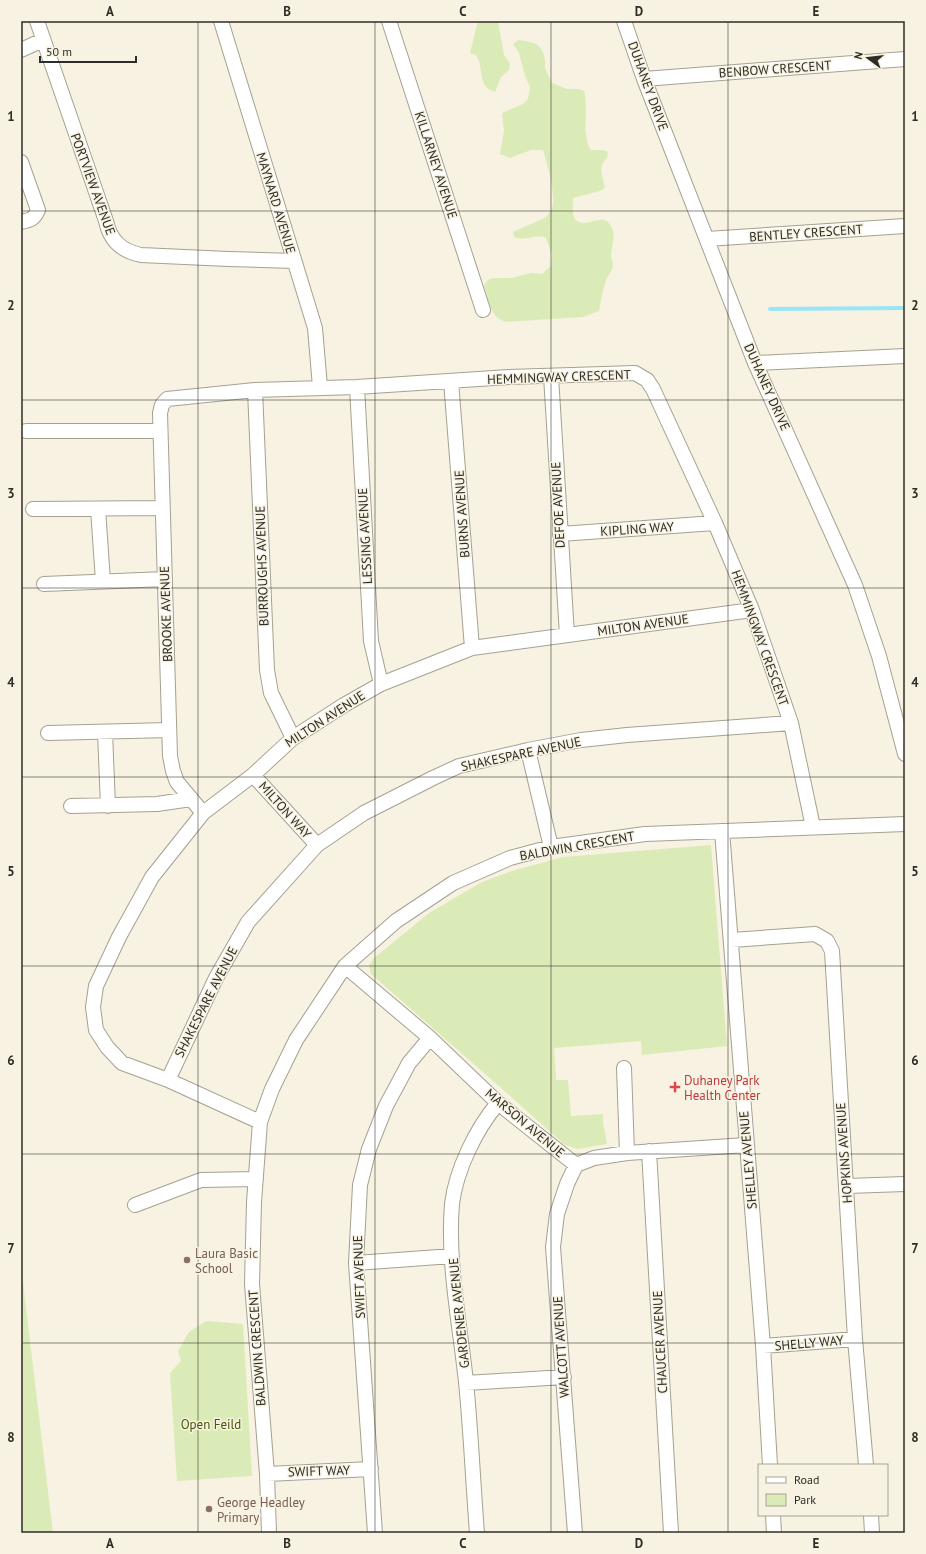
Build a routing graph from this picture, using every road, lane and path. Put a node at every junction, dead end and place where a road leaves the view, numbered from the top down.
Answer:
1 (37, 21) edge
2 (221, 21) edge
3 (389, 21) edge
4 (624, 21) edge
5 (43, 40) junction
6 (21, 50) edge
7 (905, 59) edge
8 (644, 79) junction
9 (21, 162) edge
10 (21, 222) edge
11 (905, 226) edge
12 (706, 239) junction
13 (294, 261) junction
14 (483, 310) dead end
15 (905, 356) edge
16 (755, 363) junction
17 (551, 376) junction
18 (451, 381) junction
19 (320, 387) junction
20 (357, 387) junction
21 (255, 390) junction
22 (162, 406) joint
23 (26, 431) dead end
24 (160, 431) junction
25 (162, 508) junction
26 (33, 509) dead end
27 (98, 509) junction
28 (715, 523) junction
29 (560, 534) junction
30 (165, 579) junction
31 (103, 581) junction
32 (44, 584) dead end
33 (752, 610) junction
34 (567, 635) junction
35 (472, 648) junction
36 (381, 684) junction
37 (790, 723) junction
38 (169, 730) junction
39 (105, 732) junction
40 (48, 733) dead end
41 (293, 738) junction
42 (528, 750) junction
43 (905, 754) edge
44 (253, 774) junction
45 (191, 799) junction
46 (71, 806) dead end
47 (108, 806) junction
48 (203, 813) junction
49 (905, 824) edge
50 (813, 827) junction
51 (722, 831) junction
52 (317, 845) junction
53 (551, 848) junction
54 (732, 940) junction
55 (345, 966) junction
56 (430, 1038) junction
57 (624, 1068) dead end
58 (168, 1080) junction
59 (498, 1104) junction
60 (260, 1122) junction
61 (746, 1145) junction
62 (649, 1151) junction
63 (627, 1153) junction
64 (576, 1165) junction
65 (256, 1179) junction
66 (905, 1184) edge
67 (847, 1186) junction
68 (135, 1205) dead end
69 (452, 1256) junction
70 (356, 1263) junction
71 (856, 1339) junction
72 (763, 1346) junction
73 (564, 1377) junction
74 (466, 1383) junction
75 (770, 1464) edge
76 (866, 1464) edge
77 (371, 1469) junction
78 (267, 1474) junction
79 (773, 1516) edge
80 (871, 1516) edge
81 (269, 1533) edge
82 (375, 1533) edge
83 (477, 1533) edge
84 (575, 1533) edge
85 (671, 1533) edge
86 (774, 1533) edge
87 (872, 1533) edge

1 - 5 street, PORTVIEW AVENUE
2 - 13 street, MAYNARD AVENUE
3 - 14 street, KILLARNEY AVENUE
4 - 8 street, DUHANEY DRIVE
5 - 6 street
5 - 13 street, PORTVIEW AVENUE
7 - 8 street, BENBOW CRESCENT
8 - 12 street, DUHANEY DRIVE
9 - 10 street
11 - 12 street, BENTLEY CRESCENT
12 - 16 street, DUHANEY DRIVE
13 - 19 street, MAYNARD AVENUE
15 - 16 street
16 - 43 street, DUHANEY DRIVE
17 - 18 street, HEMMINGWAY CRESCENT
17 - 28 street, HEMMINGWAY CRESCENT
17 - 29 street, DEFOE AVENUE
18 - 20 street, HEMMINGWAY CRESCENT
18 - 35 street, BURNS AVENUE
19 - 20 street, HEMMINGWAY CRESCENT
19 - 21 street, HEMMINGWAY CRESCENT
20 - 36 street, LESSING AVENUE
21 - 22 street, HEMMINGWAY CRESCENT
21 - 41 street, BURROUGHS AVENUE
22 - 24 street, BROOKE AVENUE
23 - 24 street
24 - 25 street, BROOKE AVENUE
25 - 27 street
25 - 30 street, BROOKE AVENUE
26 - 27 street
27 - 31 street
28 - 29 street, KIPLING WAY
28 - 33 street, HEMMINGWAY CRESCENT
29 - 34 street, DEFOE AVENUE
30 - 31 street
30 - 38 street, BROOKE AVENUE
31 - 32 street
33 - 34 street, MILTON AVENUE
33 - 37 street, HEMMINGWAY CRESCENT
34 - 35 street, MILTON AVENUE
35 - 36 street, MILTON AVENUE
36 - 41 street, MILTON AVENUE
37 - 42 street, SHAKESPARE AVENUE
37 - 50 street, HEMMINGWAY CRESCENT
38 - 39 street
38 - 45 street, BROOKE AVENUE
39 - 40 street
39 - 47 street
41 - 44 street, MILTON AVENUE
42 - 52 street, SHAKESPARE AVENUE
42 - 53 street
44 - 48 street, MILTON AVENUE
44 - 52 street, MILTON WAY
45 - 47 street
45 - 48 street, BROOKE AVENUE
46 - 47 street
48 - 58 street, MILTON AVENUE
49 - 50 street, BALDWIN CRESCENT
50 - 51 street, BALDWIN CRESCENT
51 - 53 street, BALDWIN CRESCENT
51 - 54 street, SHELLEY AVENUE
52 - 58 street, SHAKESPARE AVENUE
53 - 55 street, BALDWIN CRESCENT
54 - 61 street, SHELLEY AVENUE
54 - 67 street, HOPKINS AVENUE
55 - 56 street, MARSON AVENUE
55 - 60 street, BALDWIN CRESCENT
56 - 59 street, MARSON AVENUE
56 - 70 street, SWIFT AVENUE
57 - 63 street
58 - 60 street
59 - 64 street, MARSON AVENUE
59 - 69 street, GARDENER AVENUE
60 - 65 street, BALDWIN CRESCENT
61 - 62 street, MARSON AVENUE
61 - 72 street, SHELLEY AVENUE
62 - 63 street, MARSON AVENUE
62 - 85 street, CHAUCER AVENUE
63 - 64 street, MARSON AVENUE
64 - 73 street, WALCOTT AVENUE
65 - 68 street
65 - 78 street, BALDWIN CRESCENT
66 - 67 street
67 - 71 street, HOPKINS AVENUE
69 - 70 street
69 - 74 street, GARDENER AVENUE
70 - 77 street, SWIFT AVENUE
71 - 72 street, SHELLY WAY
71 - 76 street, HOPKINS AVENUE
72 - 75 street, SHELLEY AVENUE
73 - 74 street
73 - 84 street, WALCOTT AVENUE
74 - 83 street, GARDENER AVENUE
77 - 78 street, SWIFT WAY
77 - 82 street, SWIFT AVENUE
78 - 81 street, BALDWIN CRESCENT
79 - 86 street
80 - 87 street

